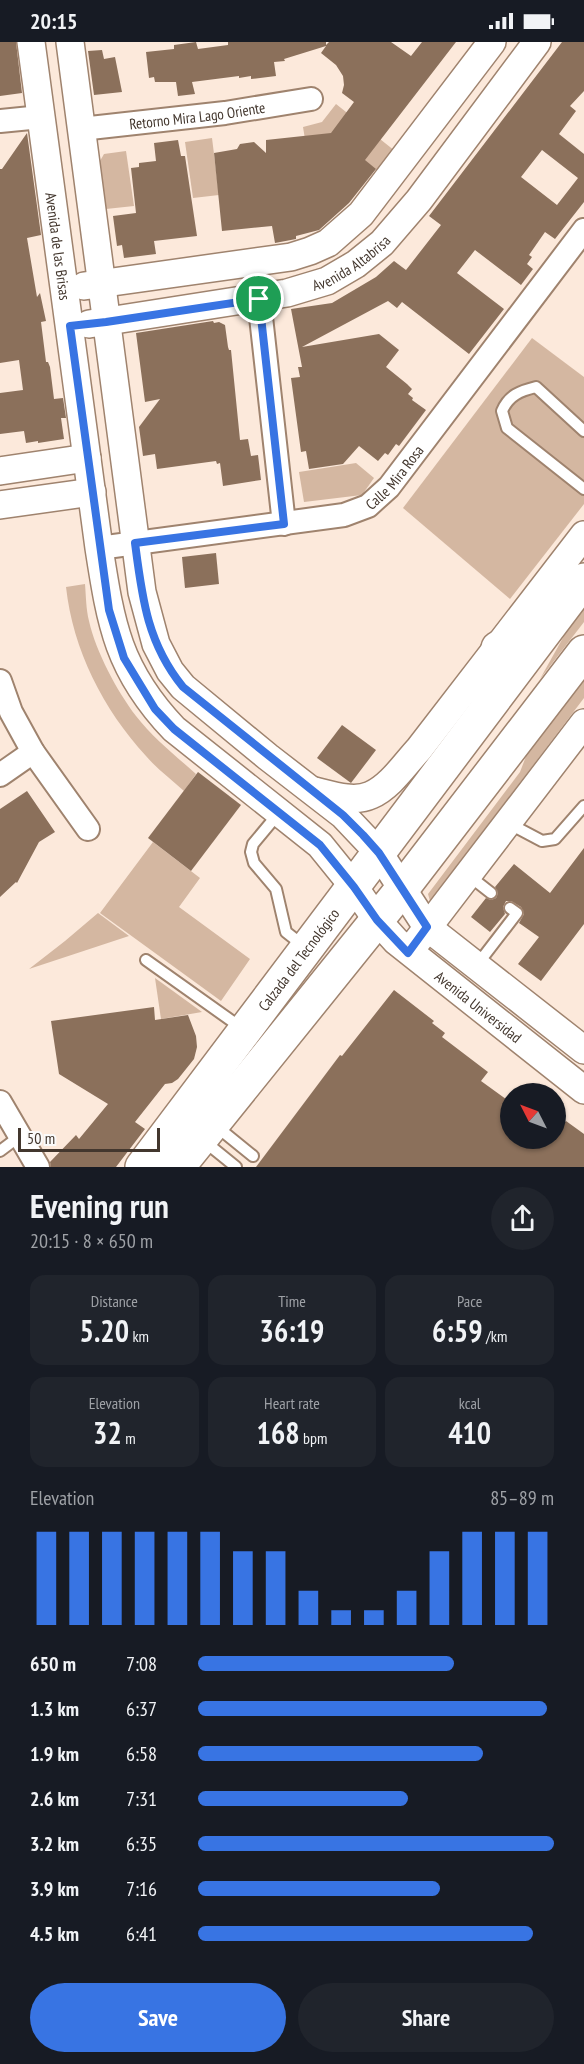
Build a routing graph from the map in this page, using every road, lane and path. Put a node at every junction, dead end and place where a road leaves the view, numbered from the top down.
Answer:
1 (31, 42) edge
2 (70, 42) edge
3 (492, 42) edge
4 (537, 42) edge
5 (311, 99) dead end
6 (41, 117) junction
7 (0, 122) edge
8 (81, 129) junction
9 (584, 230) edge
10 (101, 284) junction
11 (65, 289) junction
12 (259, 299) junction
13 (106, 322) junction
14 (70, 326) junction
15 (584, 430) edge
16 (87, 458) junction
17 (0, 471) edge
18 (584, 489) edge
19 (92, 492) junction
20 (0, 505) edge
21 (284, 524) junction
22 (584, 535) edge
23 (135, 543) junction
24 (99, 548) junction
25 (584, 580) edge
26 (498, 648) junction
27 (584, 652) edge
28 (0, 681) edge
29 (487, 707) junction
30 (584, 723) edge
31 (33, 752) junction
32 (0, 775) edge
33 (310, 790) junction
34 (584, 806) edge
35 (279, 813) junction
36 (507, 823) junction
37 (88, 829) dead end
38 (379, 853) junction
39 (468, 874) junction
40 (354, 887) junction
41 (402, 889) junction
42 (491, 893) dead end
43 (510, 908) dead end
44 (377, 920) junction
45 (427, 927) junction
46 (307, 949) junction
47 (408, 953) junction
48 (146, 960) dead end
49 (476, 966) junction
50 (246, 1031) junction
51 (584, 1050) edge
52 (584, 1090) edge
53 (0, 1102) edge
54 (207, 1131) junction
55 (20, 1136) junction
56 (0, 1151) edge
57 (254, 1156) dead end
58 (38, 1167) edge
59 (142, 1167) edge
60 (178, 1167) edge
61 (236, 1167) edge

1 - 6 street, Avenida de las Brisas
2 - 8 street
3 - 10 street, Avenida Altabrisa
4 - 12 street, Avenida Altabrisa
5 - 8 street, Retorno Mira Lago Oriente
6 - 7 street
6 - 11 street, Avenida de las Brisas
8 - 10 street
9 - 21 street, Calle Mira Rosa
10 - 11 street, Avenida Altabrisa
10 - 13 street
11 - 14 street, Avenida de las Brisas
12 - 13 street, Avenida Altabrisa
12 - 21 street
13 - 14 street, Avenida Altabrisa
13 - 23 street
14 - 16 street, Avenida de las Brisas
15 - 18 lane
16 - 17 street
16 - 19 street, Avenida de las Brisas
19 - 20 street
19 - 24 street, Avenida de las Brisas
21 - 23 street, Calle Mira Rosa
22 - 26 street
23 - 24 street, Calle Mira Rosa
23 - 33 street
24 - 35 street, Avenida de las Brisas
25 - 29 main road, Calzada del Tecnológico
26 - 29 main road
26 - 33 street
27 - 41 main road
28 - 31 street
29 - 38 main road, Calzada del Tecnológico
30 - 36 street
31 - 32 street
31 - 37 street
33 - 38 street
34 - 36 lane
35 - 40 street, Avenida de las Brisas
35 - 46 lane
36 - 39 street
38 - 40 main road, Calzada del Tecnológico
38 - 41 street
39 - 42 lane
39 - 45 street
40 - 44 street, Avenida de las Brisas
40 - 46 main road, Calzada del Tecnológico
41 - 44 main road
41 - 45 street
43 - 49 lane
44 - 47 street, Avenida Universidad
44 - 54 main road
45 - 47 street
45 - 49 street
46 - 50 main road, Calzada del Tecnológico
47 - 52 street, Avenida Universidad
48 - 50 lane
49 - 51 street
50 - 59 main road, Calzada del Tecnológico
53 - 55 street
54 - 57 lane
54 - 60 main road
54 - 61 lane
55 - 56 lane
55 - 58 street

